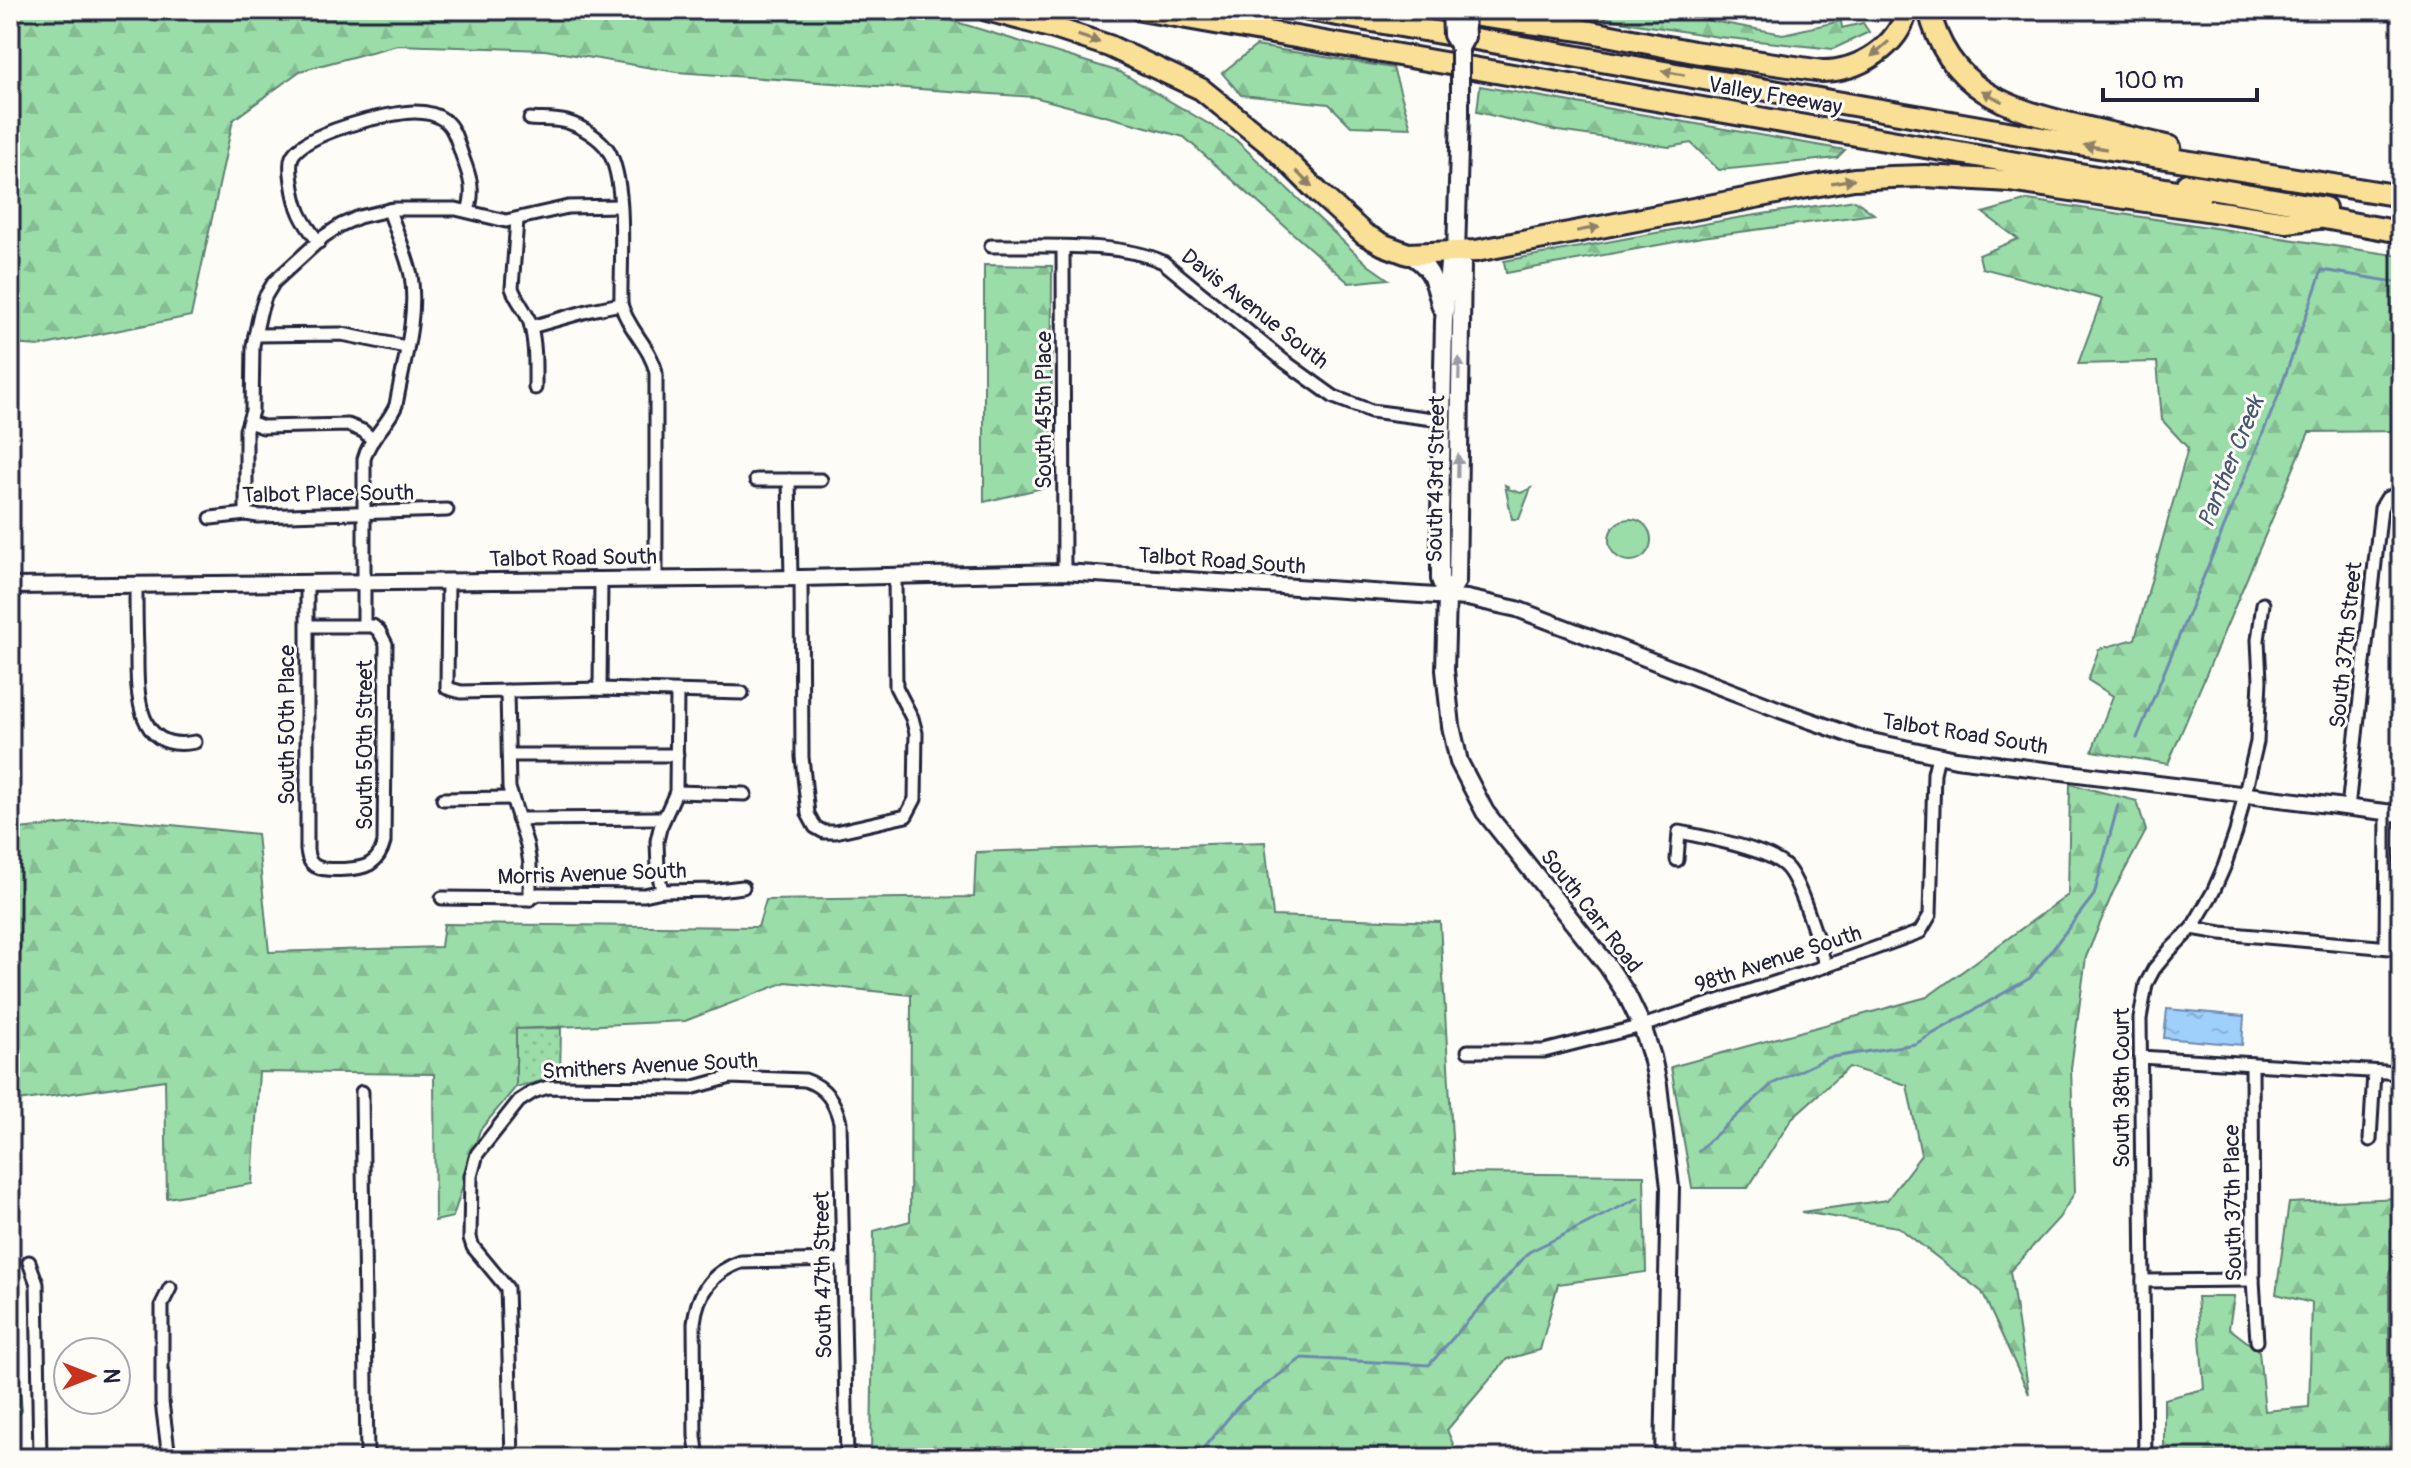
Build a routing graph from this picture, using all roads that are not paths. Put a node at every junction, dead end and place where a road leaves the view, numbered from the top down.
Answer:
1 (987, 10) edge
2 (1141, 10) edge
3 (1190, 10) edge
4 (1309, 10) edge
5 (1435, 10) edge
6 (1451, 10) edge
7 (1465, 10) edge
8 (1907, 10) edge
9 (1929, 10) edge
10 (1460, 48) junction
11 (530, 119) dead end
12 (2397, 195) edge
13 (620, 206) junction
14 (389, 210) junction
15 (468, 211) junction
16 (2318, 218) junction
17 (517, 220) junction
18 (2401, 221) edge
19 (2401, 232) edge
20 (319, 242) junction
21 (991, 246) dead end
22 (1063, 248) junction
23 (1408, 254) junction
24 (1456, 254) junction
25 (621, 304) junction
26 (1444, 321) junction
27 (531, 327) junction
28 (255, 335) junction
29 (406, 347) junction
30 (535, 388) dead end
31 (1441, 420) junction
32 (249, 422) junction
33 (373, 440) junction
34 (756, 480) dead end
35 (789, 480) junction
36 (821, 480) dead end
37 (2398, 493) edge
38 (447, 510) dead end
39 (246, 514) junction
40 (363, 514) junction
41 (211, 518) dead end
42 (1064, 572) junction
43 (895, 577) junction
44 (796, 578) junction
45 (656, 579) junction
46 (601, 580) junction
47 (448, 581) junction
48 (363, 582) junction
49 (307, 583) junction
50 (136, 584) junction
51 (10, 586) edge
52 (1447, 597) junction
53 (2263, 604) dead end
54 (364, 625) junction
55 (307, 626) junction
56 (600, 689) junction
57 (507, 691) junction
58 (677, 692) junction
59 (742, 693) dead end
60 (195, 742) dead end
61 (509, 755) junction
62 (677, 755) junction
63 (1938, 756) junction
64 (676, 792) junction
65 (745, 794) dead end
66 (2246, 794) junction
67 (512, 798) junction
68 (443, 799) dead end
69 (2348, 808) junction
70 (2394, 813) edge
71 (664, 818) junction
72 (518, 819) junction
73 (1677, 860) dead end
74 (315, 866) joint
75 (743, 887) dead end
76 (662, 891) junction
77 (442, 898) dead end
78 (530, 899) junction
79 (2192, 928) junction
80 (2386, 947) junction
81 (2401, 949) edge
82 (1826, 966) junction
83 (1642, 1026) junction
84 (1468, 1051) dead end
85 (2140, 1057) junction
86 (2252, 1064) junction
87 (2374, 1072) junction
88 (2401, 1073) edge
89 (362, 1092) dead end
90 (828, 1095) joint
91 (2370, 1140) dead end
92 (842, 1260) junction
93 (29, 1262) dead end
94 (2253, 1280) junction
95 (2143, 1281) junction
96 (170, 1288) dead end
97 (2257, 1341) dead end
98 (40, 1458) edge
99 (169, 1458) edge
100 (367, 1458) edge
101 (512, 1458) edge
102 (698, 1458) edge
103 (847, 1458) edge
104 (1664, 1458) edge
105 (2145, 1458) edge

1 -> 23 highway
2 - 16 highway, Valley Freeway
3 - 18 highway
12 -> 4 highway, Valley Freeway
8 -> 5 highway
6 - 10 main road, South 43rd Street, bridge
7 - 10 main road, South 43rd Street, bridge
12 -> 9 highway
10 - 24 main road, South 43rd Street, bridge
11 - 13 street
13 - 17 street
13 - 25 street
14 - 15 street
14 - 20 street
14 - 29 street
15 - 17 street
15 - 20 street
16 - 19 highway, Valley Freeway
24 -> 16 highway
17 - 27 street
20 - 28 street
21 - 22 street, Davis Avenue South
22 - 31 street, Davis Avenue South
22 - 42 street, South 45th Place
23 - 24 highway
23 - 26 main road
24 - 26 main road, South 43rd Street
52 -> 24 main road, South 43rd Street
25 - 27 street
25 - 45 street
26 - 31 main road, South 43rd Street
27 - 30 street
28 - 29 street
28 - 32 street
29 - 33 street
31 - 52 main road, South 43rd Street
32 - 33 street
32 - 39 street
33 - 40 street
34 - 35 street
35 - 36 street
35 - 44 street
37 - 69 street, South 37th Street
38 - 40 street, Talbot Place South
39 - 40 street, Talbot Place South
39 - 41 street, Talbot Place South
40 - 48 street
42 - 43 street, Talbot Road South
42 - 52 street, Talbot Road South
43 - 44 street, Talbot Road South
43 - 44 street
44 - 45 street, Talbot Road South
45 - 46 street, Talbot Road South
46 - 47 street, Talbot Road South
46 - 56 street
47 - 48 street, Talbot Road South
47 - 57 street
48 - 49 street, Talbot Road South
48 - 54 street
49 - 50 street, Talbot Road South
49 - 55 street, South 50th Place
50 - 51 street, Talbot Road South
50 - 60 street
52 - 63 street, Talbot Road South
52 - 83 main road, South Carr Road
53 - 66 street, South 38th Court
54 - 55 street
54 - 74 street, South 50th Street
55 - 74 street, South 50th Place
56 - 57 street
56 - 58 street
57 - 61 street
58 - 59 street
58 - 62 street
61 - 62 street
61 - 67 street
62 - 64 street
63 - 66 street, Talbot Road South
63 - 82 street, 98th Avenue South
64 - 65 street
64 - 71 street
66 - 69 street, Talbot Road South
66 - 79 street, South 38th Court
67 - 68 street
67 - 72 street
69 - 70 street, Talbot Road South
70 - 80 street
71 - 72 street
71 - 76 street
72 - 78 street
73 - 82 street
75 - 76 street, Morris Avenue South
76 - 78 street, Morris Avenue South
77 - 78 street, Morris Avenue South
79 - 80 street
79 - 85 street, South 38th Court
80 - 81 street
82 - 83 street, 98th Avenue South
83 - 84 street
83 - 104 main road, South Carr Road
85 - 86 street
85 - 95 street, South 38th Court
86 - 87 street
86 - 94 street, South 37th Place
87 - 88 street
87 - 91 street
89 - 100 street
90 - 92 street, South 47th Street
90 - 101 street, Smithers Avenue South
92 - 102 street
92 - 103 street, South 47th Street
93 - 98 street
94 - 95 street
94 - 97 street, South 37th Place
95 - 105 street, South 38th Court
96 - 99 street

